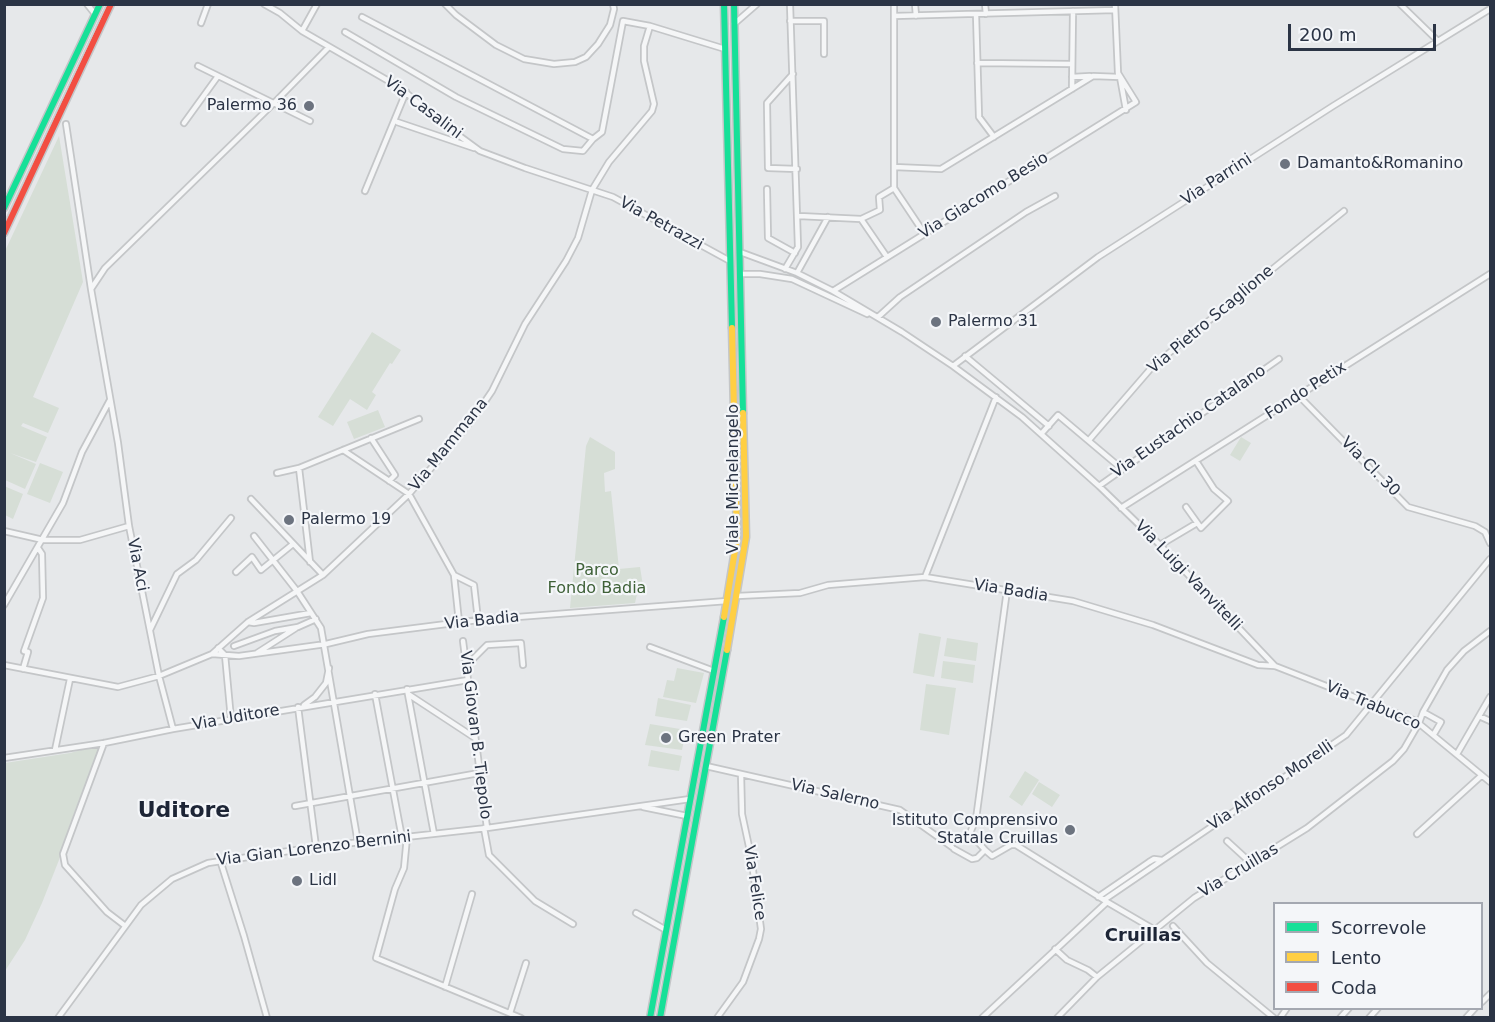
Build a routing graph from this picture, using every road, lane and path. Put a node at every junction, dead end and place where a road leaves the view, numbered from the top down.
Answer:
1 (87, 4) edge
2 (100, 4) edge
3 (111, 4) edge
4 (208, 4) edge
5 (264, 4) edge
6 (317, 4) edge
7 (445, 4) edge
8 (613, 4) edge
9 (724, 4) edge
10 (734, 4) edge
11 (757, 4) edge
12 (790, 4) edge
13 (894, 4) edge
14 (915, 4) edge
15 (985, 4) edge
16 (1023, 4) edge
17 (1400, 4) edge
18 (1115, 7) edge
19 (1491, 9) edge
20 (1073, 11) junction
21 (1023, 13) junction
22 (95, 14) junction
23 (976, 14) junction
24 (986, 14) junction
25 (362, 16) dead end
26 (612, 16) junction
27 (894, 16) junction
28 (916, 16) junction
29 (622, 21) junction
30 (790, 21) junction
31 (201, 23) dead end
32 (734, 24) junction
33 (650, 26) junction
34 (302, 31) junction
35 (345, 32) dead end
36 (1438, 40) junction
37 (329, 47) junction
38 (725, 49) junction
39 (824, 54) dead end
40 (977, 63) junction
41 (1072, 64) junction
42 (198, 66) dead end
43 (793, 74) junction
44 (218, 76) junction
45 (1093, 76) junction
46 (1072, 77) junction
47 (1120, 77) junction
48 (726, 80) junction
49 (735, 80) junction
50 (1072, 89) junction
51 (406, 92) junction
52 (274, 103) junction
53 (1126, 110) junction
54 (310, 121) dead end
55 (397, 122) dead end
56 (183, 123) dead end
57 (66, 124) dead end
58 (994, 137) junction
59 (593, 139) junction
60 (480, 150) junction
61 (894, 167) junction
62 (796, 169) junction
63 (894, 188) junction
64 (767, 189) dead end
65 (592, 190) junction
66 (365, 191) dead end
67 (1055, 196) dead end
68 (4, 208) edge
69 (1344, 211) dead end
70 (4, 214) edge
71 (799, 216) junction
72 (12, 217) junction
73 (828, 217) junction
74 (861, 219) junction
75 (4, 233) edge
76 (924, 233) junction
77 (740, 252) junction
78 (795, 253) junction
79 (887, 256) junction
80 (730, 261) junction
81 (785, 269) junction
82 (797, 273) junction
83 (740, 274) junction
84 (1491, 274) edge
85 (91, 289) junction
86 (833, 291) junction
87 (878, 317) junction
88 (965, 356) junction
89 (1279, 359) dead end
90 (953, 366) junction
91 (733, 374) junction
92 (743, 374) junction
93 (1299, 396) junction
94 (996, 397) junction
95 (110, 400) junction
96 (419, 419) dead end
97 (1049, 426) junction
98 (1042, 433) junction
99 (371, 438) junction
100 (1089, 440) junction
101 (343, 450) junction
102 (1196, 461) junction
103 (299, 468) junction
104 (1122, 469) junction
105 (277, 473) dead end
106 (389, 481) junction
107 (1099, 486) junction
108 (409, 494) junction
109 (250, 499) dead end
110 (1186, 507) dead end
111 (1121, 508) junction
112 (231, 518) dead end
113 (1197, 523) junction
114 (129, 526) junction
115 (1488, 530) edge
116 (4, 531) edge
117 (254, 536) dead end
118 (43, 540) junction
119 (1491, 543) edge
120 (293, 544) junction
121 (1160, 545) junction
122 (38, 548) junction
123 (1491, 559) edge
124 (274, 560) junction
125 (310, 562) junction
126 (236, 572) dead end
127 (323, 575) junction
128 (454, 575) junction
129 (925, 577) junction
130 (1007, 590) junction
131 (297, 591) junction
132 (737, 596) junction
133 (727, 601) junction
134 (4, 605) edge
135 (311, 613) junction
136 (316, 619) junction
137 (478, 620) junction
138 (248, 622) junction
139 (459, 622) junction
140 (298, 627) junction
141 (150, 630) junction
142 (1491, 631) edge
143 (229, 638) junction
144 (463, 642) dead end
145 (326, 644) junction
146 (234, 646) junction
147 (650, 647) dead end
148 (218, 648) junction
149 (212, 654) junction
150 (255, 654) junction
151 (225, 656) junction
152 (239, 656) junction
153 (4, 665) edge
154 (329, 666) junction
155 (466, 666) junction
156 (523, 666) dead end
157 (1275, 666) junction
158 (23, 669) junction
159 (714, 671) junction
160 (159, 676) junction
161 (70, 679) junction
162 (468, 680) junction
163 (407, 692) junction
164 (375, 694) junction
165 (1491, 697) edge
166 (335, 701) junction
167 (1371, 703) junction
168 (299, 707) junction
169 (1423, 712) junction
170 (1479, 716) junction
171 (231, 719) junction
172 (705, 720) junction
173 (1491, 721) edge
174 (715, 722) junction
175 (1419, 723) junction
176 (173, 729) junction
177 (1434, 734) junction
178 (475, 738) junction
179 (104, 743) junction
180 (55, 750) junction
181 (1457, 754) junction
182 (4, 758) edge
183 (706, 766) junction
184 (479, 773) junction
185 (741, 774) junction
186 (1481, 776) junction
187 (1491, 782) edge
188 (425, 783) junction
189 (393, 789) junction
190 (351, 796) junction
191 (690, 798) junction
192 (310, 803) junction
193 (295, 806) dead end
194 (638, 806) junction
195 (687, 816) junction
196 (485, 828) junction
197 (434, 834) junction
198 (1417, 834) dead end
199 (404, 838) junction
200 (1227, 841) dead end
201 (358, 843) junction
202 (316, 847) junction
203 (985, 850) junction
204 (220, 860) junction
205 (1251, 863) junction
206 (472, 894) dead end
207 (1103, 900) junction
208 (636, 913) dead end
209 (573, 924) dead end
210 (124, 925) junction
211 (1173, 926) dead end
212 (666, 930) junction
213 (1155, 930) junction
214 (676, 931) junction
215 (1055, 949) junction
216 (526, 963) dead end
217 (1097, 977) junction
218 (445, 987) junction
219 (510, 1013) junction
220 (58, 1017) edge
221 (267, 1017) edge
222 (521, 1017) edge
223 (650, 1017) edge
224 (660, 1017) edge
225 (717, 1017) edge
226 (982, 1017) edge
227 (1057, 1017) edge
228 (1274, 1017) edge

1 - 22 street
2 - 22 street
3 - 72 street
4 - 31 street
5 - 34 street, Via Casalini
6 - 34 street
7 - 26 street
8 - 26 street
9 - 38 street, Viale Michelangelo
10 - 32 street, Viale Michelangelo
11 - 32 street
12 - 30 street
13 - 27 street
14 - 28 street
15 - 24 street
16 - 21 street
17 - 36 street
18 - 20 street
18 - 47 street
19 - 36 street, Via Parrini
20 - 21 street
20 - 41 street
21 - 24 street
22 - 68 street
23 - 24 street
23 - 28 street
23 - 40 street
25 - 59 street
26 - 29 street
27 - 28 street
27 - 61 street
29 - 33 street
29 - 59 street
30 - 39 street
30 - 43 street
32 - 49 street, Viale Michelangelo
33 - 38 street
33 - 65 street, Via Mammana
34 - 37 street, Via Casalini
35 - 59 street
36 - 88 street, Via Parrini
37 - 51 street, Via Casalini
37 - 52 street
38 - 48 street, Viale Michelangelo
40 - 41 street
40 - 58 street
41 - 46 street
42 - 44 street
43 - 62 street
43 - 62 street
44 - 52 street
44 - 56 street
45 - 46 street
45 - 47 street
45 - 50 street
46 - 50 street
47 - 53 street
47 - 53 street, Via Giacomo Besio
48 - 49 street
48 - 80 street, Viale Michelangelo
49 - 77 street, Viale Michelangelo
50 - 58 street
51 - 60 street, Via Casalini
51 - 66 street
52 - 54 street
52 - 85 street
53 - 76 street, Via Giacomo Besio
55 - 60 street
57 - 85 street, Via Aci
58 - 61 street
60 - 65 street, Via Casalini
61 - 63 street
62 - 71 street
63 - 74 street
63 - 76 street
64 - 78 street
65 - 80 street, Via Petrazzi
65 - 108 street, Via Mammana
67 - 87 street
69 - 100 street, Via Pietro Scaglione
70 - 72 street
71 - 73 street
71 - 78 street
72 - 75 street
73 - 74 street
73 - 82 street
74 - 79 street
76 - 79 street, Via Giacomo Besio
77 - 81 street
77 - 83 street, Viale Michelangelo
78 - 81 street
79 - 86 street, Via Giacomo Besio
80 - 91 street, Viale Michelangelo
81 - 82 street
82 - 86 street
83 - 87 street
83 - 92 street, Viale Michelangelo
84 - 93 street, Fondo Petix
85 - 95 street, Via Aci
86 - 87 street
87 - 90 street, Via Luigi Vanvitelli
88 - 90 street, Via Parrini
88 - 97 street
89 - 104 street, Via Eustachio Catalano
90 - 94 street, Via Luigi Vanvitelli
91 - 92 street
91 - 133 street, Viale Michelangelo
92 - 132 street, Viale Michelangelo
93 - 102 street, Fondo Petix
93 - 115 street, Via Cl. 30
94 - 98 street, Via Luigi Vanvitelli
94 - 129 street
95 - 114 street, Via Aci
95 - 118 street
96 - 99 street
97 - 98 street
97 - 100 street
98 - 107 street, Via Luigi Vanvitelli
99 - 101 street
99 - 106 street
100 - 104 street
101 - 103 street
101 - 106 street
102 - 111 street, Fondo Petix
102 - 113 street
103 - 105 street
103 - 125 street
104 - 107 street, Via Eustachio Catalano
106 - 108 street
107 - 111 street, Via Luigi Vanvitelli
108 - 127 street, Via Mammana
108 - 128 street
109 - 120 street
110 - 113 street
111 - 121 street, Via Luigi Vanvitelli
112 - 141 street
113 - 121 street
114 - 118 street
114 - 141 street, Via Aci
115 - 119 street
116 - 118 street
117 - 124 street
118 - 122 street
120 - 124 street
120 - 125 street
121 - 157 street, Via Luigi Vanvitelli
122 - 134 street
122 - 158 street
123 - 167 street, Via Alfonso Morelli
124 - 126 street
124 - 131 street
125 - 127 street
127 - 131 street, Via Mammana
128 - 137 street
128 - 139 street
129 - 130 street, Via Badia
129 - 132 street, Via Badia
130 - 157 street, Via Badia
130 - 203 street
131 - 135 street
131 - 138 street, Via Mammana
132 - 174 street, Viale Michelangelo
133 - 137 street, Via Badia
133 - 159 street, Viale Michelangelo
135 - 136 street
135 - 138 street
136 - 140 street
136 - 145 street
137 - 139 street, Via Badia
138 - 143 street, Via Mammana
139 - 145 street, Via Badia
140 - 146 street
140 - 150 street
141 - 160 street, Via Aci
142 - 169 street, Via Cruillas
143 - 146 street
143 - 148 street, Via Mammana
144 - 155 street, Via Giovan B. Tiepolo
145 - 150 street, Via Badia
145 - 154 street
146 - 152 street
147 - 159 street
148 - 149 street, Via Mammana
148 - 151 street
149 - 151 street, Via Badia
149 - 160 street
150 - 152 street, Via Badia
151 - 152 street, Via Badia
151 - 171 street
153 - 158 street
154 - 166 street
154 - 168 street
155 - 156 street
155 - 162 street, Via Giovan B. Tiepolo
157 - 167 street, Via Trabucco
158 - 161 street
159 - 172 street, Viale Michelangelo
160 - 161 street
160 - 176 street, Via Aci
161 - 180 street
162 - 163 street, Via Uditore
162 - 178 street, Via Giovan B. Tiepolo
163 - 164 street, Via Uditore
163 - 178 street
163 - 188 street
164 - 166 street, Via Uditore
164 - 189 street
165 - 170 street
166 - 168 street, Via Uditore
166 - 190 street
167 - 175 street, Via Trabucco
167 - 207 street, Via Alfonso Morelli
168 - 171 street, Via Uditore
168 - 192 street
169 - 175 street, Via Cruillas
169 - 177 street
170 - 173 street
170 - 181 street
171 - 176 street, Via Uditore
172 - 174 street
172 - 191 street, Viale Michelangelo
174 - 183 street, Viale Michelangelo
175 - 177 street, Via Trabucco
175 - 205 street, Via Cruillas
176 - 179 street, Via Uditore
177 - 181 street, Via Trabucco
178 - 184 street, Via Giovan B. Tiepolo
179 - 180 street, Via Uditore
179 - 210 street
180 - 182 street, Via Uditore
181 - 186 street, Via Trabucco
183 - 185 street, Via Salerno
183 - 214 street, Viale Michelangelo
184 - 188 street
184 - 196 street, Via Giovan B. Tiepolo
185 - 203 street, Via Salerno
185 - 225 street, Via Felice
186 - 187 street, Via Trabucco
186 - 198 street
188 - 189 street
188 - 197 street
189 - 190 street
189 - 199 street
190 - 192 street
190 - 201 street
191 - 194 street, Via Gian Lorenzo Bernini
191 - 195 street, Viale Michelangelo
192 - 193 street
192 - 202 street
194 - 195 street, Via Gian Lorenzo Bernini
194 - 196 street, Via Gian Lorenzo Bernini
195 - 212 street, Viale Michelangelo
196 - 197 street, Via Gian Lorenzo Bernini
196 - 209 street, Via Giovan B. Tiepolo
197 - 199 street, Via Gian Lorenzo Bernini
199 - 201 street, Via Gian Lorenzo Bernini
199 - 218 street
200 - 205 street
201 - 202 street, Via Gian Lorenzo Bernini
202 - 204 street, Via Gian Lorenzo Bernini
203 - 207 street, Via Salerno
204 - 210 street, Via Gian Lorenzo Bernini
204 - 221 street
205 - 213 street, Via Cruillas
206 - 218 street
207 - 213 street, Via Salerno
207 - 215 street, Via Alfonso Morelli
208 - 212 street
210 - 220 street, Via Gian Lorenzo Bernini
211 - 228 street
212 - 214 street
212 - 223 street, Viale Michelangelo
213 - 217 street, Via Cruillas
214 - 224 street, Viale Michelangelo
215 - 217 street
215 - 226 street, Via Alfonso Morelli
216 - 219 street
217 - 227 street, Via Cruillas
218 - 219 street
219 - 222 street

